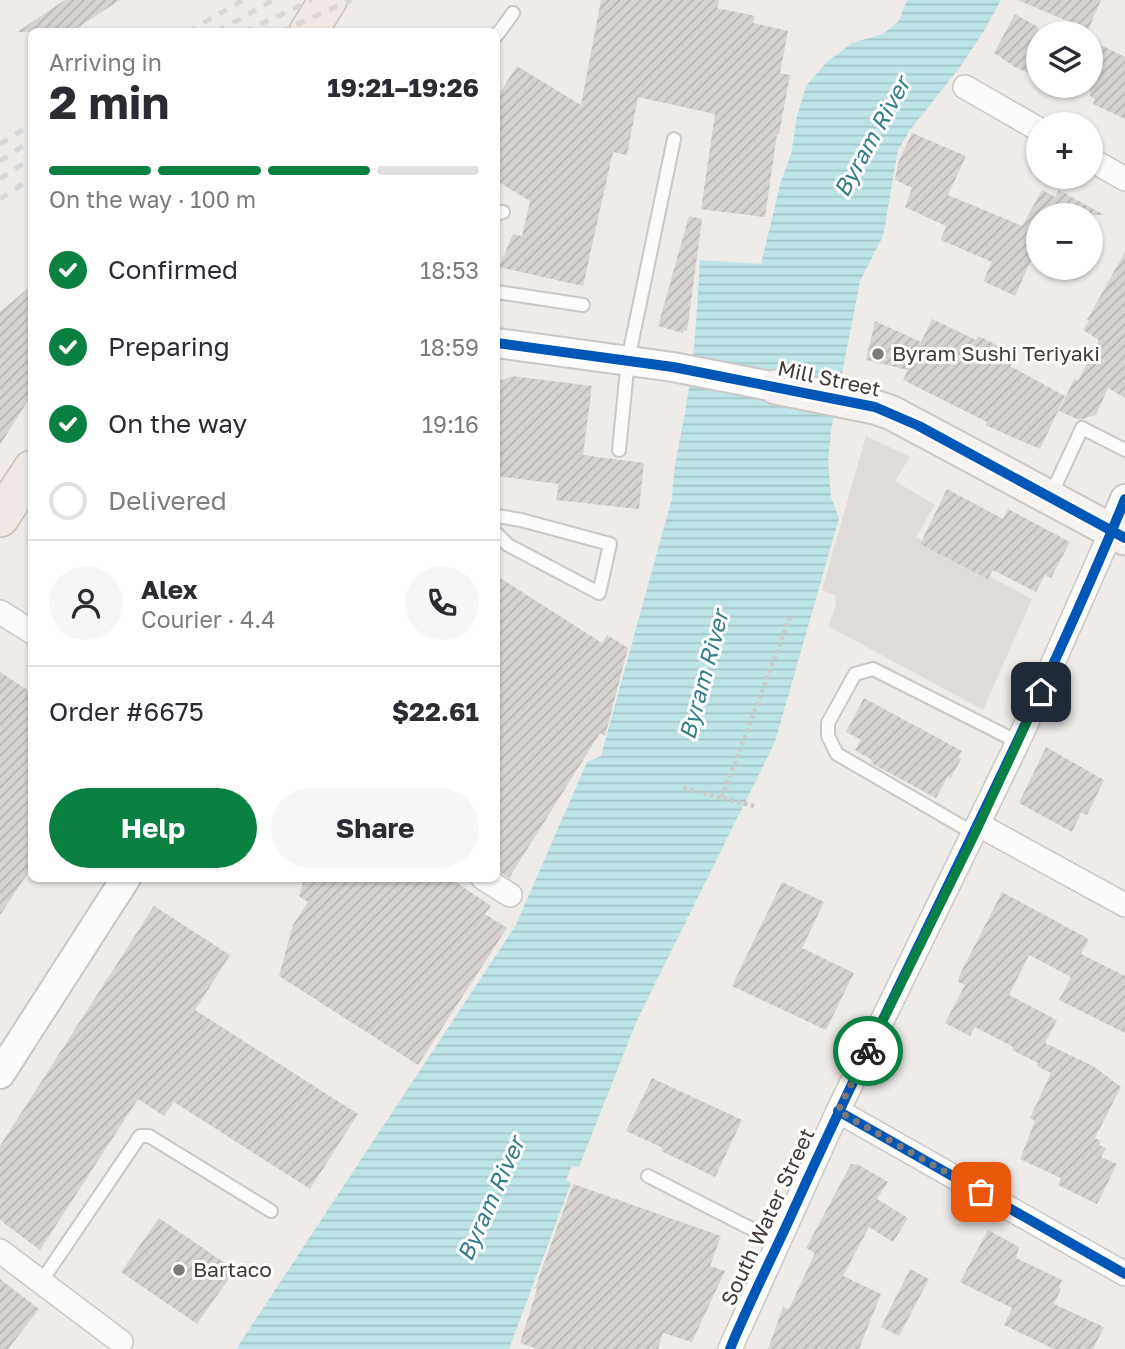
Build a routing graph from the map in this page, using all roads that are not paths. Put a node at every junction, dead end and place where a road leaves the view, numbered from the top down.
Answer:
1 (513, 13) dead end
2 (500, 31) edge
3 (965, 87) dead end
4 (1026, 122) edge
5 (674, 139) dead end
6 (1103, 166) edge
7 (1125, 179) edge
8 (500, 292) edge
9 (583, 304) dead end
10 (500, 343) edge
11 (628, 360) junction
12 (776, 387) joint
13 (619, 450) dead end
14 (1125, 450) edge
15 (28, 475) edge
16 (1050, 497) junction
17 (1125, 499) edge
18 (500, 516) edge
19 (0, 518) edge
20 (1118, 535) edge
21 (500, 537) edge
22 (0, 612) edge
23 (28, 630) edge
24 (1018, 742) junction
25 (977, 830) junction
26 (123, 882) edge
27 (489, 882) edge
28 (510, 895) dead end
29 (1125, 905) edge
30 (0, 1074) edge
31 (838, 1111) junction
32 (648, 1176) dead end
33 (271, 1211) dead end
34 (779, 1242) junction
35 (0, 1251) edge
36 (1125, 1274) edge
37 (41, 1282) junction
38 (121, 1342) dead end
39 (730, 1349) edge

1 - 2 lane
3 - 4 street
5 - 11 lane
6 - 7 street
8 - 9 lane
10 - 11 street, Mill Street
11 - 12 street, Mill Street
11 - 13 lane
12 - 16 main road, Mill Street
14 - 16 lane
15 - 19 main road
16 - 20 main road, Mill Street
17 - 20 street
18 - 21 lane
20 - 24 street, South Water Street
22 - 23 street
24 - 25 street, South Water Street
24 - 25 lane
25 - 29 street
25 - 31 street, South Water Street
26 - 30 street
27 - 28 street
31 - 34 street, South Water Street
31 - 36 street
32 - 34 lane
33 - 37 lane
34 - 39 street, South Water Street
35 - 37 street
37 - 38 street

